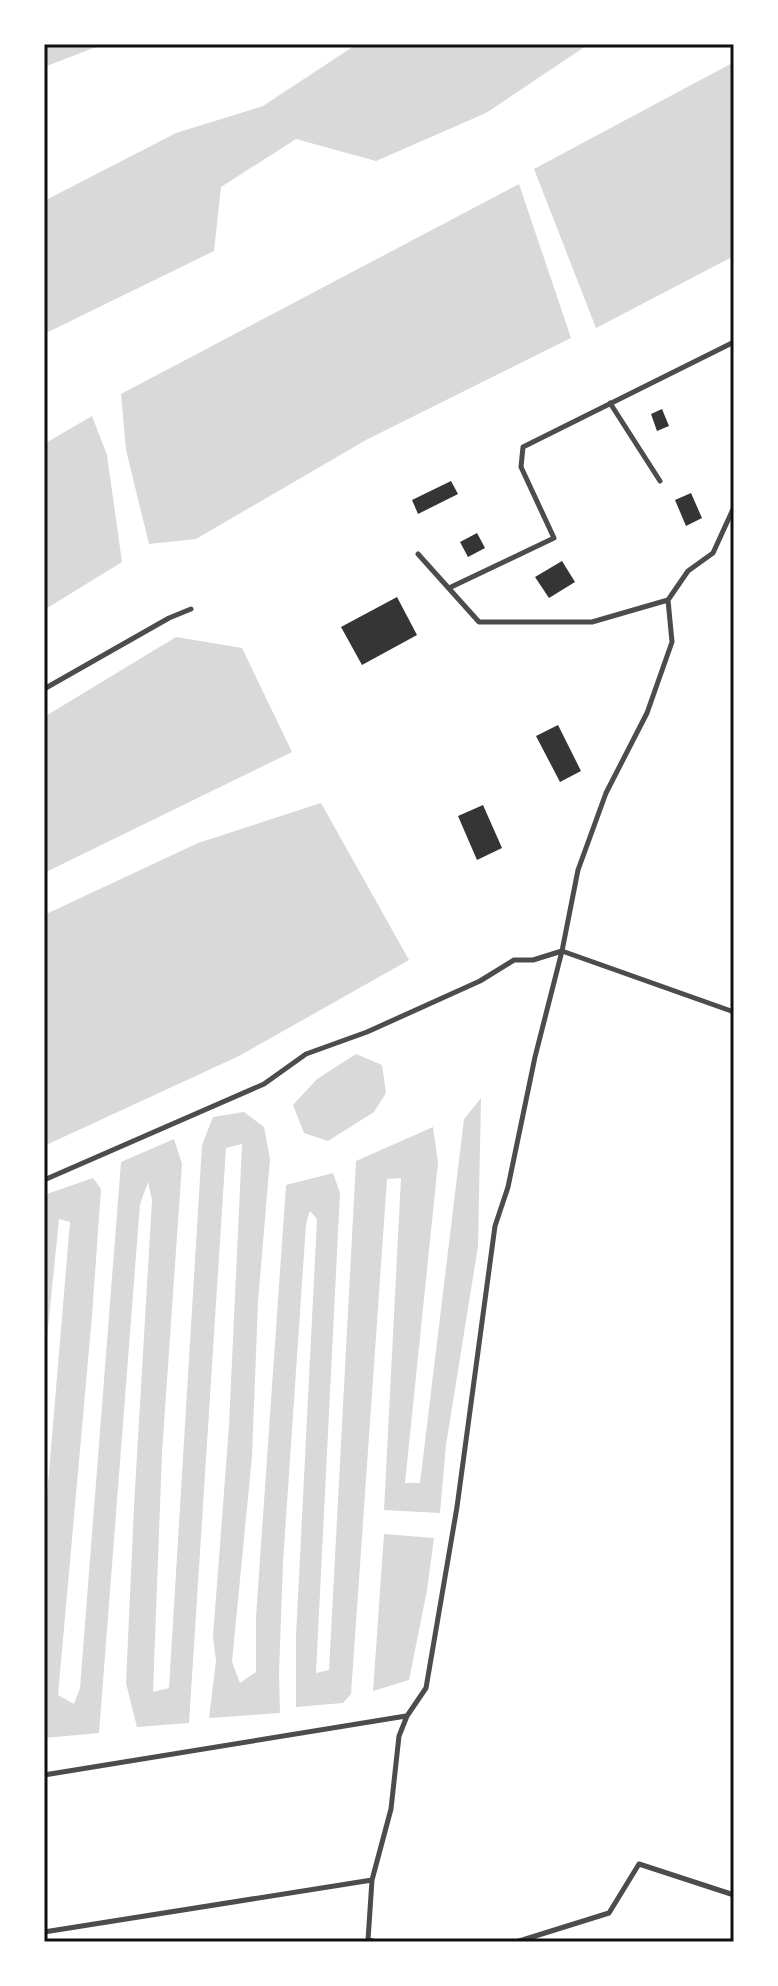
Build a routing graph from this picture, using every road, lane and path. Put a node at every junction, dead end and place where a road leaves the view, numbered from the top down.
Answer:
1 (734, 342) edge
2 (610, 403) junction
3 (660, 481) dead end
4 (734, 507) edge
5 (418, 554) dead end
6 (449, 588) junction
7 (668, 600) junction
8 (191, 609) dead end
9 (44, 689) edge
10 (562, 951) junction
11 (734, 1012) edge
12 (44, 1180) edge
13 (407, 1716) junction
14 (44, 1775) edge
15 (372, 1880) junction
16 (734, 1895) edge
17 (44, 1932) edge
18 (368, 1941) edge
19 (377, 1942) edge
20 (516, 1942) edge

1 - 2 lane
2 - 3 lane
2 - 6 lane
4 - 7 lane
5 - 6 lane
6 - 7 lane
7 - 10 lane
8 - 9 lane
10 - 11 lane
10 - 12 lane
10 - 13 lane
13 - 14 lane
13 - 15 lane
15 - 17 lane
15 - 18 lane
16 - 20 lane
18 - 19 lane

